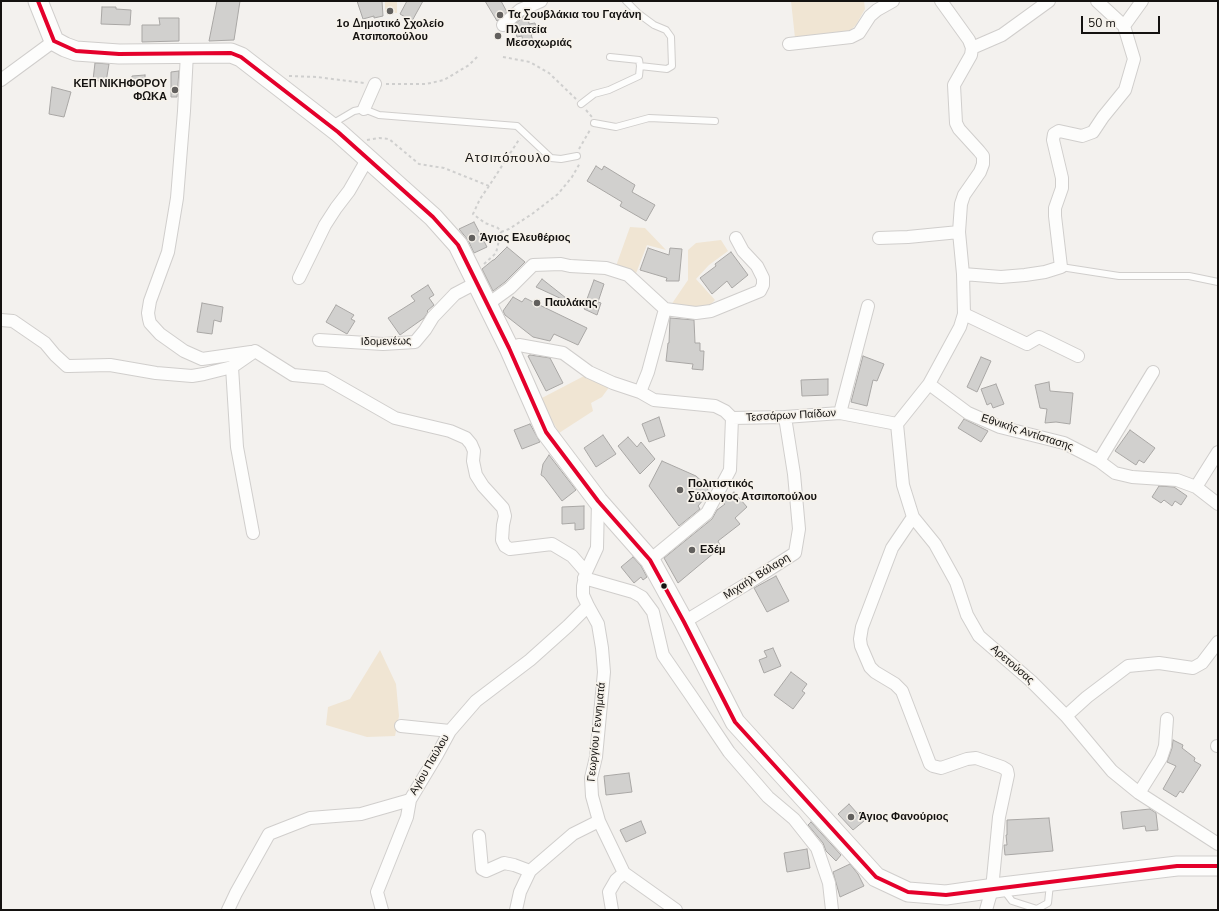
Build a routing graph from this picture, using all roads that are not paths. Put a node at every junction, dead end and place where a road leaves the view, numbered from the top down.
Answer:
1 (38, 1) edge
2 (541, 1) edge
3 (626, 1) edge
4 (894, 1) edge
5 (941, 1) edge
6 (1049, 1) edge
7 (1097, 1) edge
8 (1142, 1) edge
9 (503, 25) dead end
10 (1124, 26) junction
11 (54, 41) junction
12 (788, 44) dead end
13 (972, 48) junction
14 (187, 53) junction
15 (610, 57) dead end
16 (640, 66) junction
17 (1, 80) edge
18 (375, 84) dead end
19 (581, 104) dead end
20 (364, 110) junction
21 (715, 121) dead end
22 (594, 123) dead end
23 (333, 129) junction
24 (361, 152) junction
25 (577, 156) road end
26 (960, 232) junction
27 (736, 238) dead end
28 (879, 238) dead end
29 (1061, 267) junction
30 (963, 274) junction
31 (299, 278) dead end
32 (474, 278) junction
33 (1218, 282) edge
34 (488, 304) junction
35 (868, 306) dead end
36 (665, 309) junction
37 (964, 314) junction
38 (1, 320) edge
39 (319, 340) dead end
40 (509, 348) junction
41 (255, 351) junction
42 (1078, 356) dead end
43 (232, 367) junction
44 (1154, 372) dead end
45 (929, 384) junction
46 (640, 392) junction
47 (840, 413) junction
48 (732, 418) junction
49 (785, 418) junction
50 (897, 424) junction
51 (1218, 452) edge
52 (1099, 461) junction
53 (1196, 487) junction
54 (598, 501) junction
55 (1218, 504) edge
56 (913, 517) junction
57 (253, 533) dead end
58 (650, 560) junction
59 (585, 575) junction
60 (588, 606) junction
61 (684, 622) junction
62 (1218, 642) edge
63 (1066, 716) junction
64 (1167, 719) dead end
65 (401, 726) dead end
66 (450, 731) junction
67 (1139, 793) junction
68 (410, 800) junction
69 (599, 821) junction
70 (478, 836) dead end
71 (1218, 844) edge
72 (1218, 866) edge
73 (530, 871) junction
74 (624, 873) junction
75 (1050, 882) junction
76 (997, 888) junction
77 (228, 910) edge
78 (382, 910) edge
79 (516, 910) edge
80 (612, 910) edge
81 (676, 910) edge
82 (832, 910) edge
83 (986, 910) edge

1 - 11 main road
2 - 9 street
3 - 16 lane
4 - 12 street
5 - 13 street
6 - 13 street
7 - 10 street
8 - 10 street
10 - 29 street
11 - 14 main road
11 - 17 street
13 - 26 street
14 - 23 main road
14 - 41 street
15 - 16 lane
16 - 19 lane
18 - 20 street
20 - 23 lane
20 - 25 lane
21 - 22 lane
23 - 24 main road
24 - 31 street
24 - 32 main road
26 - 28 street
26 - 30 street
27 - 36 street
29 - 30 street
29 - 33 lane
30 - 37 street
32 - 34 main road
32 - 39 street, Ιδομενέως
34 - 36 street
34 - 40 main road
35 - 47 street
36 - 46 street
37 - 42 street
37 - 45 street
38 - 43 street
40 - 46 street, Τεσσάρων Παίδων
40 - 54 main road
41 - 43 street
41 - 59 street
43 - 57 street
44 - 52 street
45 - 50 street
45 - 52 street, Εθνικής Αντίστασης
46 - 48 street, Τεσσάρων Παίδων
47 - 49 street, Τεσσάρων Παίδων
47 - 50 street, Τεσσάρων Παίδων
48 - 49 street, Τεσσάρων Παίδων
48 - 58 street, Τεσσάρων Παίδων
49 - 61 street, Μιχαήλ Βάλαρη
50 - 56 street, Αρετούσας
51 - 53 street
52 - 53 street, Εθνικής Αντίστασης
53 - 55 street, Εθνικής Αντίστασης
54 - 58 main road
54 - 59 street
56 - 63 street, Αρετούσας
56 - 76 street
58 - 61 main road
59 - 60 street, Γεωργίου Γεννηματά
59 - 82 street
60 - 66 street, Αγίου Παύλου
60 - 69 street, Γεωργίου Γεννηματά
61 - 76 main road
62 - 63 street
63 - 67 street, Αρετούσας
64 - 67 street
65 - 66 street
66 - 68 street, Αγίου Παύλου
67 - 71 street, Αρετούσας
68 - 77 street, Αγίου Παύλου
68 - 78 street
69 - 73 street
69 - 74 street, Γεωργίου Γεννηματά
70 - 73 street
72 - 75 main road
73 - 79 street
74 - 80 street
74 - 81 street, Γεωργίου Γεννηματά
75 - 76 main road
75 - 76 lane
76 - 83 street

